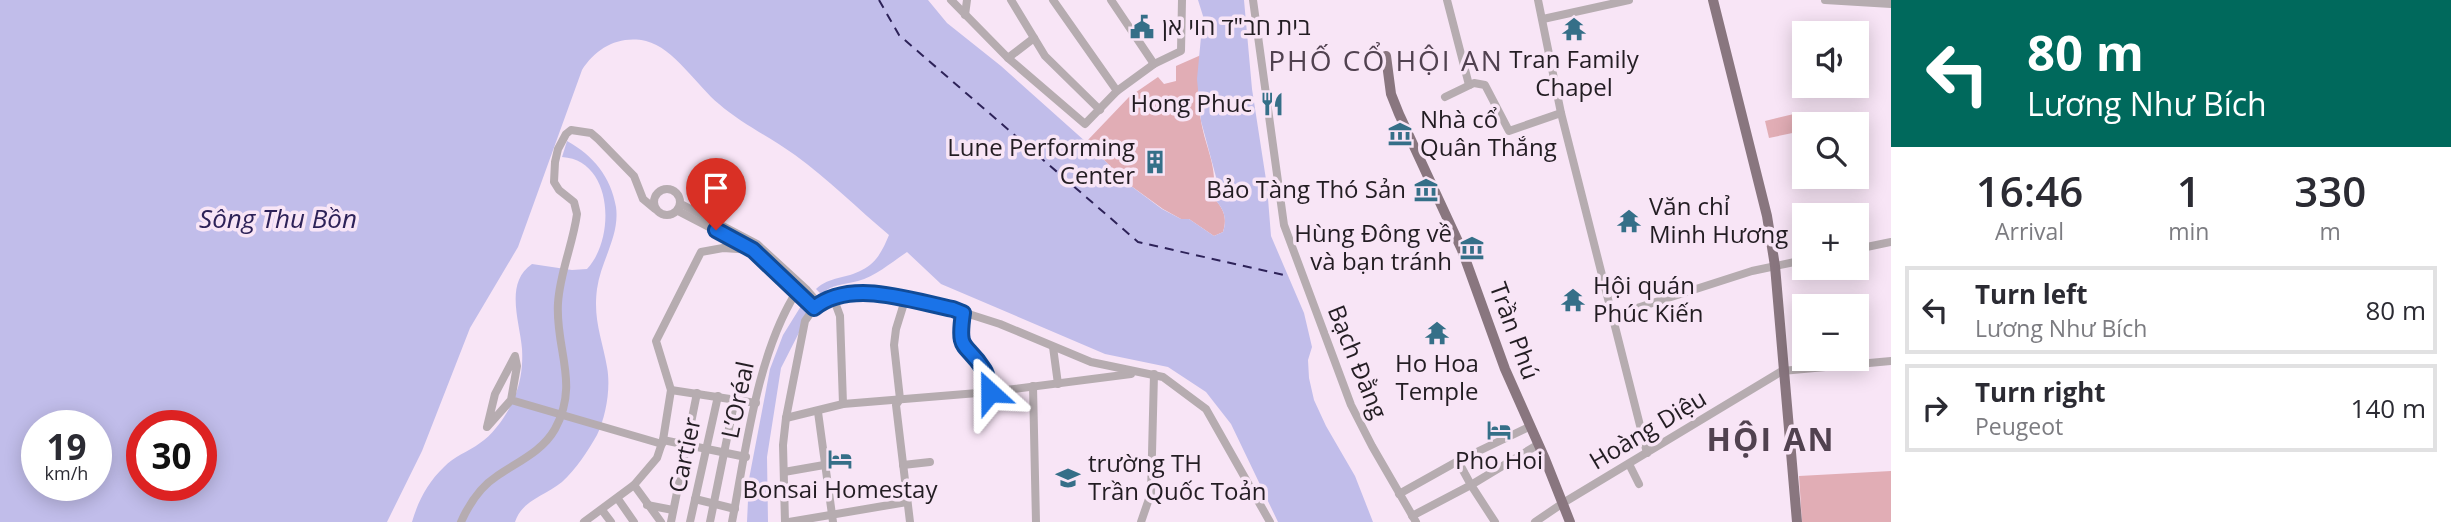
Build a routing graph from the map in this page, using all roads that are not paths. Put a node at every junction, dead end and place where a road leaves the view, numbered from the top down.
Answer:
1 (951, 0) edge
2 (967, 0) edge
3 (1011, 0) edge
4 (1053, 0) edge
5 (1111, 0) edge
6 (1182, 0) edge
7 (1253, 0) edge
8 (1447, 0) edge
9 (1538, 0) edge
10 (1629, 0) edge
11 (1713, 0) edge
12 (1825, 0) edge
13 (1862, 1) edge
14 (1891, 4) edge
15 (965, 15) junction
16 (1543, 19) junction
17 (1034, 38) junction
18 (1386, 56) dead end
19 (1008, 58) junction
20 (1154, 64) junction
21 (1469, 85) junction
22 (1117, 91) junction
23 (1444, 97) dead end
24 (1100, 110) junction
25 (1562, 113) junction
26 (679, 207) junction
27 (655, 209) junction
28 (1891, 242) edge
29 (1869, 247) edge
30 (753, 250) junction
31 (1792, 262) edge
32 (1775, 266) junction
33 (797, 291) junction
34 (833, 297) junction
35 (905, 300) junction
36 (816, 306) junction
37 (963, 313) junction
38 (1612, 316) junction
39 (1053, 347) junction
40 (1891, 361) edge
41 (1782, 372) junction
42 (1137, 373) junction
43 (1154, 374) junction
44 (1058, 384) junction
45 (1033, 386) junction
46 (671, 390) junction
47 (990, 392) junction
48 (697, 393) junction
49 (718, 396) junction
50 (735, 399) junction
51 (511, 400) junction
52 (900, 400) junction
53 (756, 403) junction
54 (843, 404) junction
55 (818, 412) junction
56 (562, 415) junction
57 (786, 418) junction
58 (1531, 426) junction
59 (662, 442) junction
60 (1539, 444) junction
61 (687, 446) junction
62 (706, 450) junction
63 (724, 453) junction
64 (1647, 453) junction
65 (746, 457) junction
66 (1458, 461) junction
67 (930, 462) dead end
68 (1629, 464) junction
69 (824, 465) junction
70 (903, 465) junction
71 (784, 472) junction
72 (1639, 484) dead end
73 (634, 485) junction
74 (1471, 485) junction
75 (1399, 494) junction
76 (618, 499) junction
77 (695, 499) junction
78 (907, 502) junction
79 (1563, 503) junction
80 (713, 504) junction
81 (647, 505) junction
82 (735, 509) junction
83 (602, 510) junction
84 (673, 510) junction
85 (832, 519) edge
86 (1414, 519) edge
87 (461, 522) edge
88 (584, 522) edge
89 (611, 522) edge
90 (634, 522) edge
91 (661, 522) edge
92 (671, 522) edge
93 (690, 522) edge
94 (710, 522) edge
95 (732, 522) edge
96 (787, 522) edge
97 (910, 522) edge
98 (1036, 522) edge
99 (1141, 522) edge
100 (1270, 522) edge
101 (1494, 522) edge
102 (1535, 522) edge
103 (1570, 522) edge
104 (1797, 522) edge

1 - 15 street
2 - 15 street
3 - 17 street
4 - 22 street
5 - 20 street
6 - 20 street
7 - 75 street, Bạch Đằng
8 - 21 street
9 - 16 street
10 - 16 street
11 - 32 main road
12 - 13 street
13 - 14 street
15 - 19 street
16 - 25 street
17 - 19 street
17 - 24 street
18 - 58 main road, Trần Phú
19 - 24 street
20 - 22 street
21 - 23 street
21 - 25 street
22 - 24 street
25 - 38 street
26 - 27 street
26 - 27 street
26 - 30 street
26 - 36 street
27 - 56 street
28 - 29 street
30 - 33 street
30 - 46 street
31 - 32 street
32 - 38 street
32 - 41 main road
33 - 36 street
33 - 53 street, L’Oréal
34 - 35 street
34 - 36 street
34 - 54 street
35 - 37 street
35 - 52 street
36 - 57 street
37 - 39 street
37 - 47 street
38 - 64 street
39 - 42 street
39 - 44 street
40 - 41 street
41 - 64 street, Hoàng Diệu
41 - 104 main road
42 - 43 street
42 - 44 street
43 - 99 street
43 - 100 street
44 - 45 street
45 - 47 street
45 - 98 street
46 - 48 street
46 - 59 street
47 - 52 street
48 - 49 street
48 - 61 street
49 - 50 street
49 - 62 street, Cartier
50 - 53 street
50 - 63 street
51 - 51 street
51 - 56 street
52 - 54 street
52 - 70 street
53 - 65 street, L’Oréal
54 - 55 street
55 - 57 street
55 - 69 street
56 - 59 street
56 - 87 street
57 - 71 street
58 - 60 main road, Trần Phú
58 - 66 street
59 - 61 street
59 - 73 street
60 - 74 street
60 - 79 main road, Trần Phú
61 - 62 street
61 - 84 street
62 - 63 street
62 - 77 street, Cartier
63 - 65 street
63 - 80 street
64 - 68 street, Hoàng Diệu
65 - 82 street, L’Oréal
66 - 74 street
66 - 75 street
67 - 70 street
68 - 72 street
68 - 79 street, Hoàng Diệu
69 - 71 street
69 - 85 street
70 - 78 street
71 - 96 street
73 - 76 street
73 - 81 street
74 - 86 street
74 - 101 street
75 - 86 street, Bạch Đằng
76 - 83 street
76 - 90 street
77 - 80 street
77 - 93 street, Cartier
78 - 85 street
78 - 97 street
79 - 102 street, Hoàng Diệu
79 - 103 main road, Trần Phú
80 - 82 street
80 - 94 street
81 - 84 street
81 - 91 street
82 - 95 street, L’Oréal
83 - 88 street
83 - 89 street
84 - 92 street
85 - 96 street

